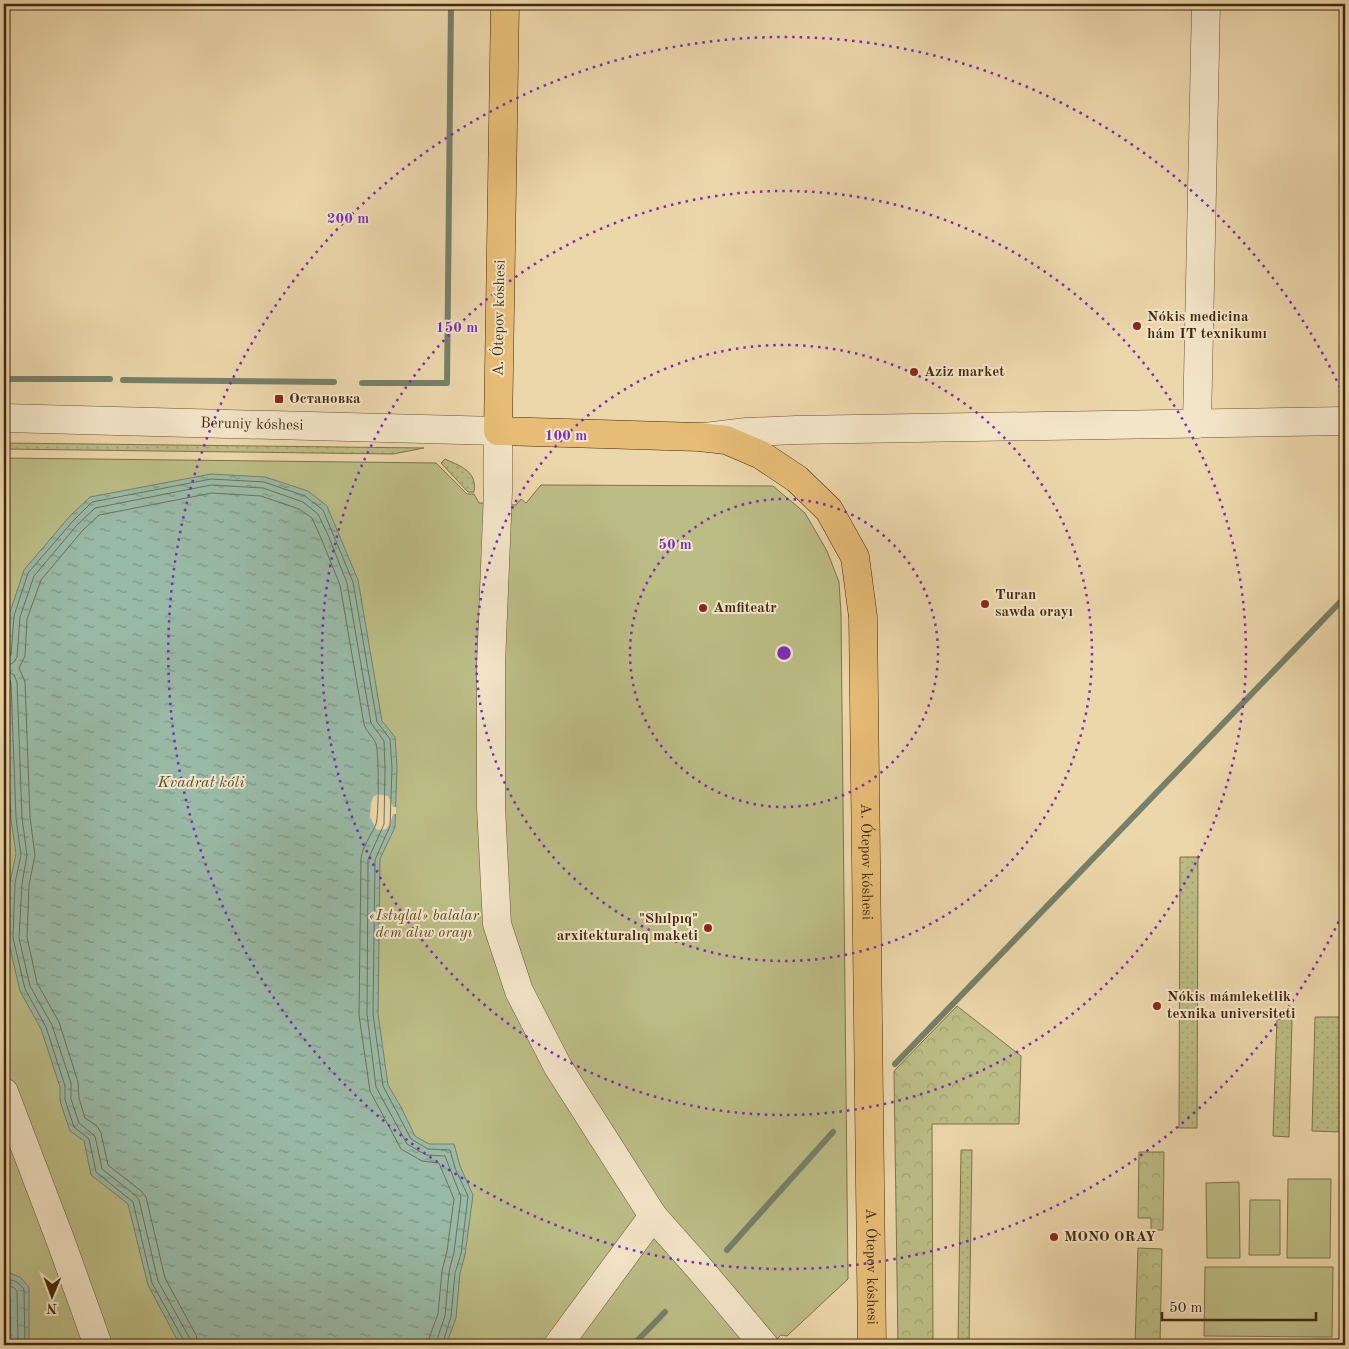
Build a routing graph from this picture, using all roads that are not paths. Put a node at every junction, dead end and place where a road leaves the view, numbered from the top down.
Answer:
1 (506, 4) edge
2 (1206, 4) edge
3 (4, 418) edge
4 (1345, 421) edge
5 (1197, 424) junction
6 (796, 430) junction
7 (498, 431) junction
8 (699, 438) junction
9 (797, 479) junction
10 (4, 1092) edge
11 (653, 1216) junction
12 (98, 1345) edge
13 (558, 1345) edge
14 (764, 1345) edge
15 (872, 1345) edge

1 - 7 main road, A. Ótepov kóshesi
2 - 5 street
3 - 7 street, Beruniy kóshesi
4 - 5 street
5 - 6 street
6 - 8 street
6 - 9 street
7 - 8 main road
7 - 11 street
8 - 9 main road, A. Ótepov kóshesi
9 - 15 main road, A. Ótepov kóshesi
10 - 12 street
11 - 13 street
11 - 14 street

